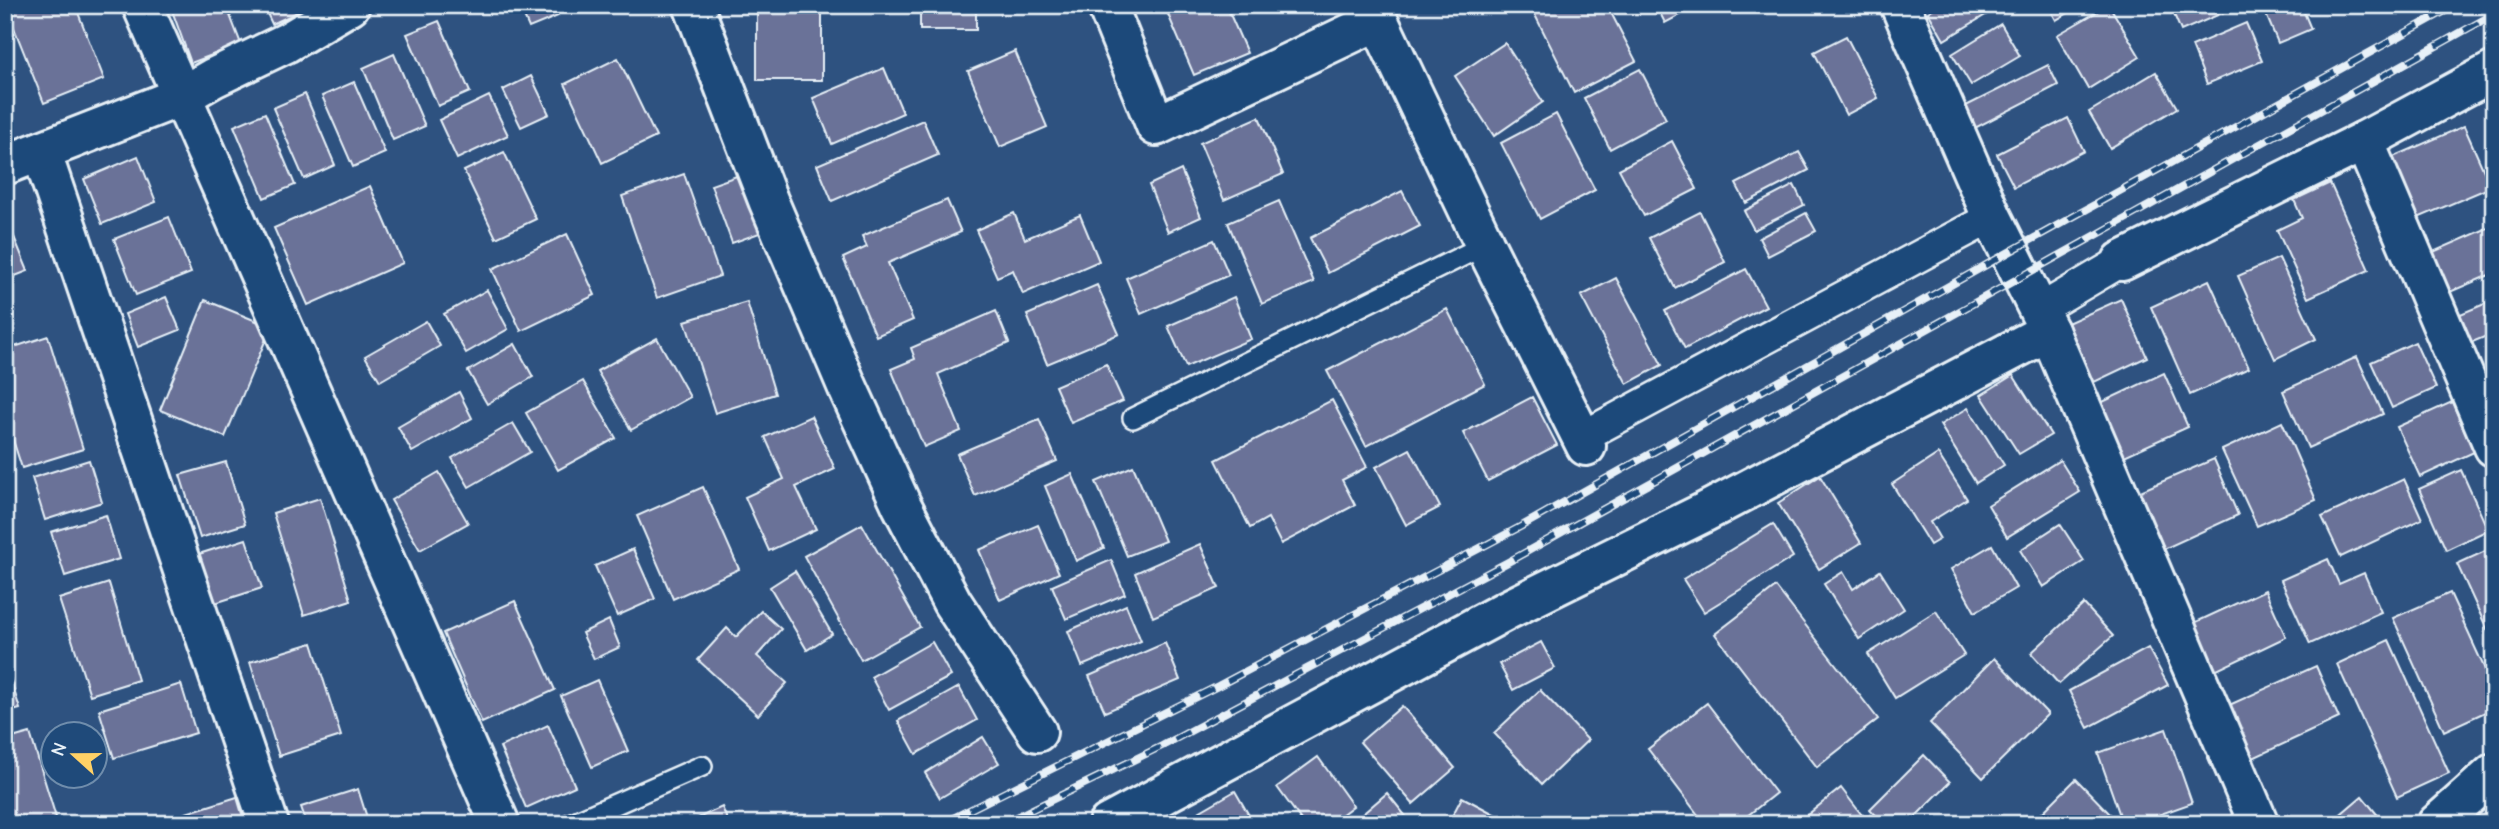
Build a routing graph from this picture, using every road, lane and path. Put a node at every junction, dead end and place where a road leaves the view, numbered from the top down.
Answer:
1 (142, 5) edge
2 (350, 5) edge
3 (693, 5) edge
4 (1107, 5) edge
5 (1900, 5) edge
6 (1374, 13) edge
7 (2494, 71) edge
8 (182, 96) junction
9 (2364, 141) junction
10 (41, 151) junction
11 (5, 165) edge
12 (1992, 217) junction
13 (1485, 245) junction
14 (2122, 261) joint
15 (2044, 320) junction
16 (1133, 418) dead end
17 (1584, 441) joint
18 (2494, 447) edge
19 (1037, 732) dead end
20 (702, 766) dead end
21 (2494, 773) edge
22 (269, 824) edge
23 (500, 824) edge
24 (570, 824) edge
25 (1108, 824) edge
26 (2259, 824) edge
27 (2437, 824) edge

1 - 8 street
2 - 8 street
3 - 19 street
4 - 6 street
5 - 12 street
6 - 13 street
7 - 9 street
8 - 10 street
8 - 23 street
9 - 14 street
9 - 18 street
10 - 11 street
10 - 22 street
12 - 15 street
12 - 17 street
13 - 16 lane
13 - 17 street
14 - 15 street
15 - 25 street
15 - 26 street
20 - 24 lane
21 - 27 street

